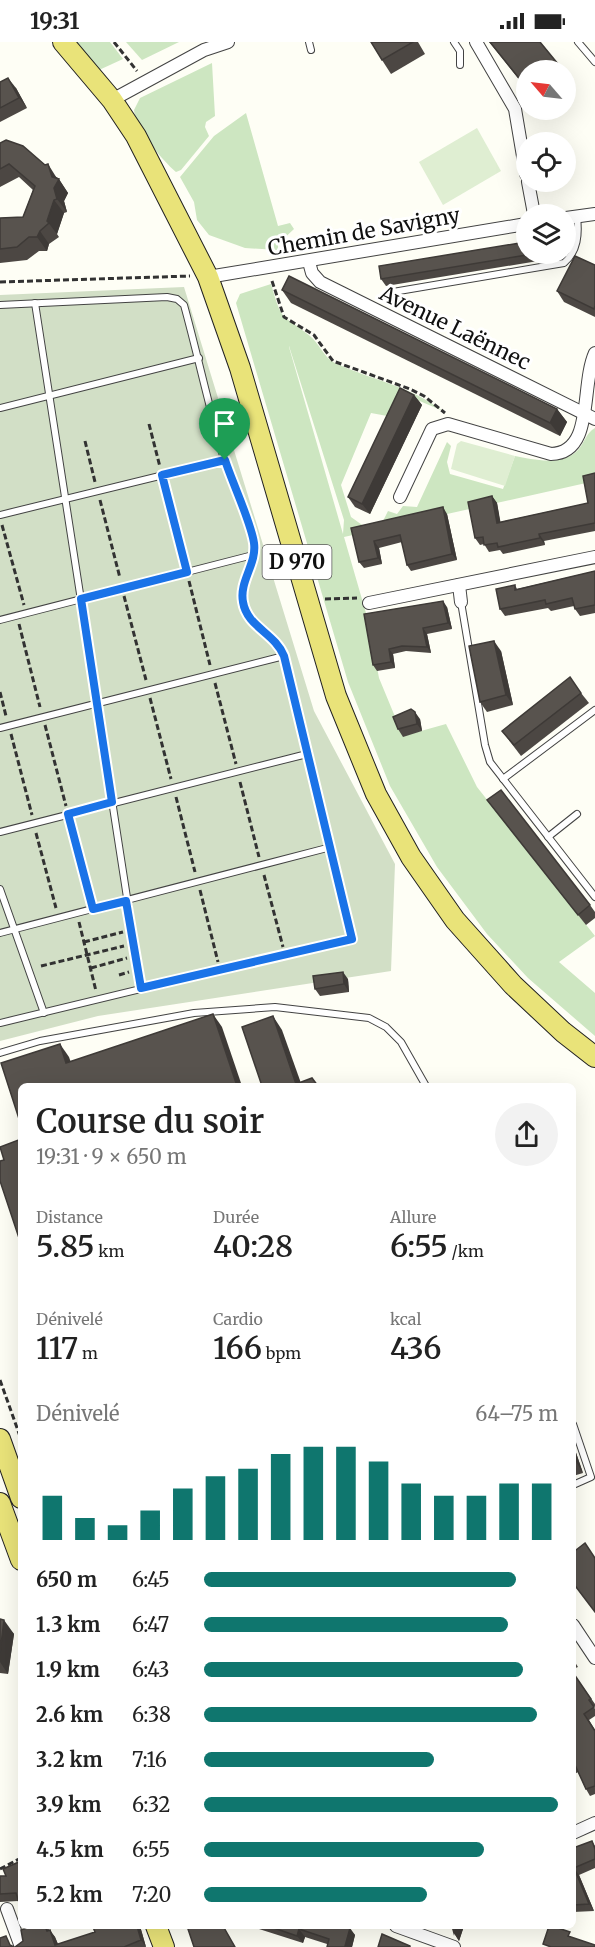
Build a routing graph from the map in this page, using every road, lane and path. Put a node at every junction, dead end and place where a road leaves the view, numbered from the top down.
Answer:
1 (46, 42) edge
2 (63, 42) edge
3 (114, 42) edge
4 (228, 42) edge
5 (309, 42) edge
6 (454, 42) edge
7 (476, 42) edge
8 (579, 42) edge
9 (311, 50) dead end
10 (595, 62) edge
11 (460, 65) dead end
12 (145, 81) junction
13 (112, 100) junction
14 (519, 132) edge
15 (170, 204) junction
16 (595, 214) edge
17 (576, 216) edge
18 (516, 226) edge
19 (576, 228) edge
20 (576, 245) edge
21 (309, 262) junction
22 (558, 264) edge
23 (177, 277) dead end
24 (208, 277) junction
25 (272, 281) dead end
26 (0, 282) edge
27 (387, 293) dead end
28 (35, 303) junction
29 (0, 305) edge
30 (595, 353) edge
31 (199, 358) junction
32 (50, 396) junction
33 (0, 408) edge
34 (590, 416) edge
35 (149, 424) dead end
36 (448, 424) junction
37 (85, 441) dead end
38 (225, 460) junction
39 (162, 475) junction
40 (97, 491) junction
41 (400, 497) dead end
42 (65, 498) junction
43 (0, 516) edge
44 (253, 555) junction
45 (595, 557) edge
46 (187, 572) junction
47 (459, 585) junction
48 (122, 588) junction
49 (320, 597) dead end
50 (81, 599) junction
51 (461, 602) joint
52 (369, 603) joint
53 (26, 613) junction
54 (16, 615) junction
55 (0, 620) edge
56 (284, 656) junction
57 (212, 674) junction
58 (148, 690) junction
59 (0, 692) edge
60 (95, 704) junction
61 (595, 710) edge
62 (43, 717) junction
63 (9, 725) junction
64 (0, 728) edge
65 (307, 754) junction
66 (237, 771) junction
67 (503, 779) junction
68 (173, 787) junction
69 (112, 802) junction
70 (68, 814) junction
71 (577, 814) dead end
72 (34, 823) junction
73 (0, 832) edge
74 (548, 837) junction
75 (331, 847) junction
76 (262, 866) junction
77 (198, 882) junction
78 (0, 889) edge
79 (595, 897) edge
80 (126, 901) junction
81 (93, 909) junction
82 (58, 918) junction
83 (79, 922) dead end
84 (14, 929) junction
85 (131, 930) junction
86 (0, 933) edge
87 (84, 942) junction
88 (133, 944) junction
89 (285, 954) junction
90 (87, 955) junction
91 (135, 956) junction
92 (41, 966) dead end
93 (91, 968) junction
94 (220, 969) junction
95 (141, 988) junction
96 (98, 999) junction
97 (44, 1013) junction
98 (0, 1023) edge
99 (0, 1053) edge
100 (595, 1057) edge
101 (424, 1083) edge
102 (0, 1380) edge
103 (18, 1431) edge
104 (576, 1433) edge
105 (0, 1439) edge
106 (576, 1484) edge
107 (18, 1490) edge
108 (0, 1503) edge
109 (18, 1552) edge
110 (576, 1630) edge
111 (595, 1658) edge
112 (595, 1823) edge
113 (576, 1832) edge
114 (18, 1860) edge
115 (0, 1869) edge
116 (7, 1909) dead end
117 (157, 1929) edge
118 (404, 1929) edge
119 (21, 1947) edge
120 (164, 1947) edge
121 (454, 1947) edge

1 - 15 main road, D 970
2 - 13 main road, D 970
3 - 12 path
4 - 12 street
5 - 9 lane
6 - 11 lane
7 - 14 street
8 - 10 lane
12 - 13 street
13 - 15 main road, D 970
15 - 24 main road, D 970
16 - 17 street
18 - 21 street, Chemin de Savigny
19 - 20 lane
21 - 24 street, Chemin de Savigny
21 - 34 street, Avenue Laënnec
22 - 27 lane
23 - 26 path
24 - 100 main road, D 970
25 - 36 path
28 - 29 lane
28 - 31 lane
28 - 32 lane
30 - 34 street
31 - 32 lane
31 - 38 lane
32 - 33 lane
32 - 42 lane
34 - 36 street
35 - 39 path
36 - 41 street
37 - 40 path
38 - 39 lane
38 - 44 lane
39 - 40 lane
39 - 46 path
40 - 42 lane
40 - 48 path
42 - 43 lane
42 - 50 lane
43 - 53 path
44 - 46 lane
44 - 56 lane
45 - 47 street
46 - 48 lane
46 - 57 path
47 - 51 street
47 - 52 street
48 - 50 lane
48 - 58 path
49 - 52 path
50 - 53 lane
50 - 60 lane
51 - 67 lane
53 - 54 lane
54 - 55 lane
54 - 62 path
56 - 57 lane
56 - 65 lane
57 - 58 lane
57 - 66 path
58 - 60 lane
58 - 68 path
59 - 63 path
60 - 62 lane
60 - 69 lane
61 - 67 lane
62 - 63 lane
62 - 70 path
63 - 64 lane
63 - 72 path
65 - 66 lane
65 - 75 lane
66 - 68 lane
66 - 76 path
67 - 74 lane
68 - 69 lane
68 - 77 path
69 - 70 lane
69 - 80 lane
70 - 72 lane
70 - 81 path
71 - 74 lane
72 - 73 lane
72 - 82 path
74 - 79 lane
75 - 76 lane
75 - 89 lane
76 - 77 lane
76 - 89 path
77 - 80 lane
77 - 94 path
78 - 84 lane
80 - 81 lane
80 - 85 lane
81 - 82 lane
82 - 84 lane
83 - 87 path
84 - 86 lane
84 - 97 lane
85 - 87 path
85 - 88 lane
87 - 90 path
88 - 90 path
88 - 91 lane
89 - 94 lane
90 - 92 path
90 - 93 path
91 - 93 path
91 - 95 lane
93 - 96 path
94 - 95 lane
95 - 96 lane
96 - 97 lane
97 - 98 lane
99 - 101 lane
102 - 103 path
104 - 106 lane
105 - 107 main road
108 - 109 main road
110 - 111 street
112 - 113 street
114 - 115 path
116 - 119 street
117 - 120 main road
118 - 121 street

